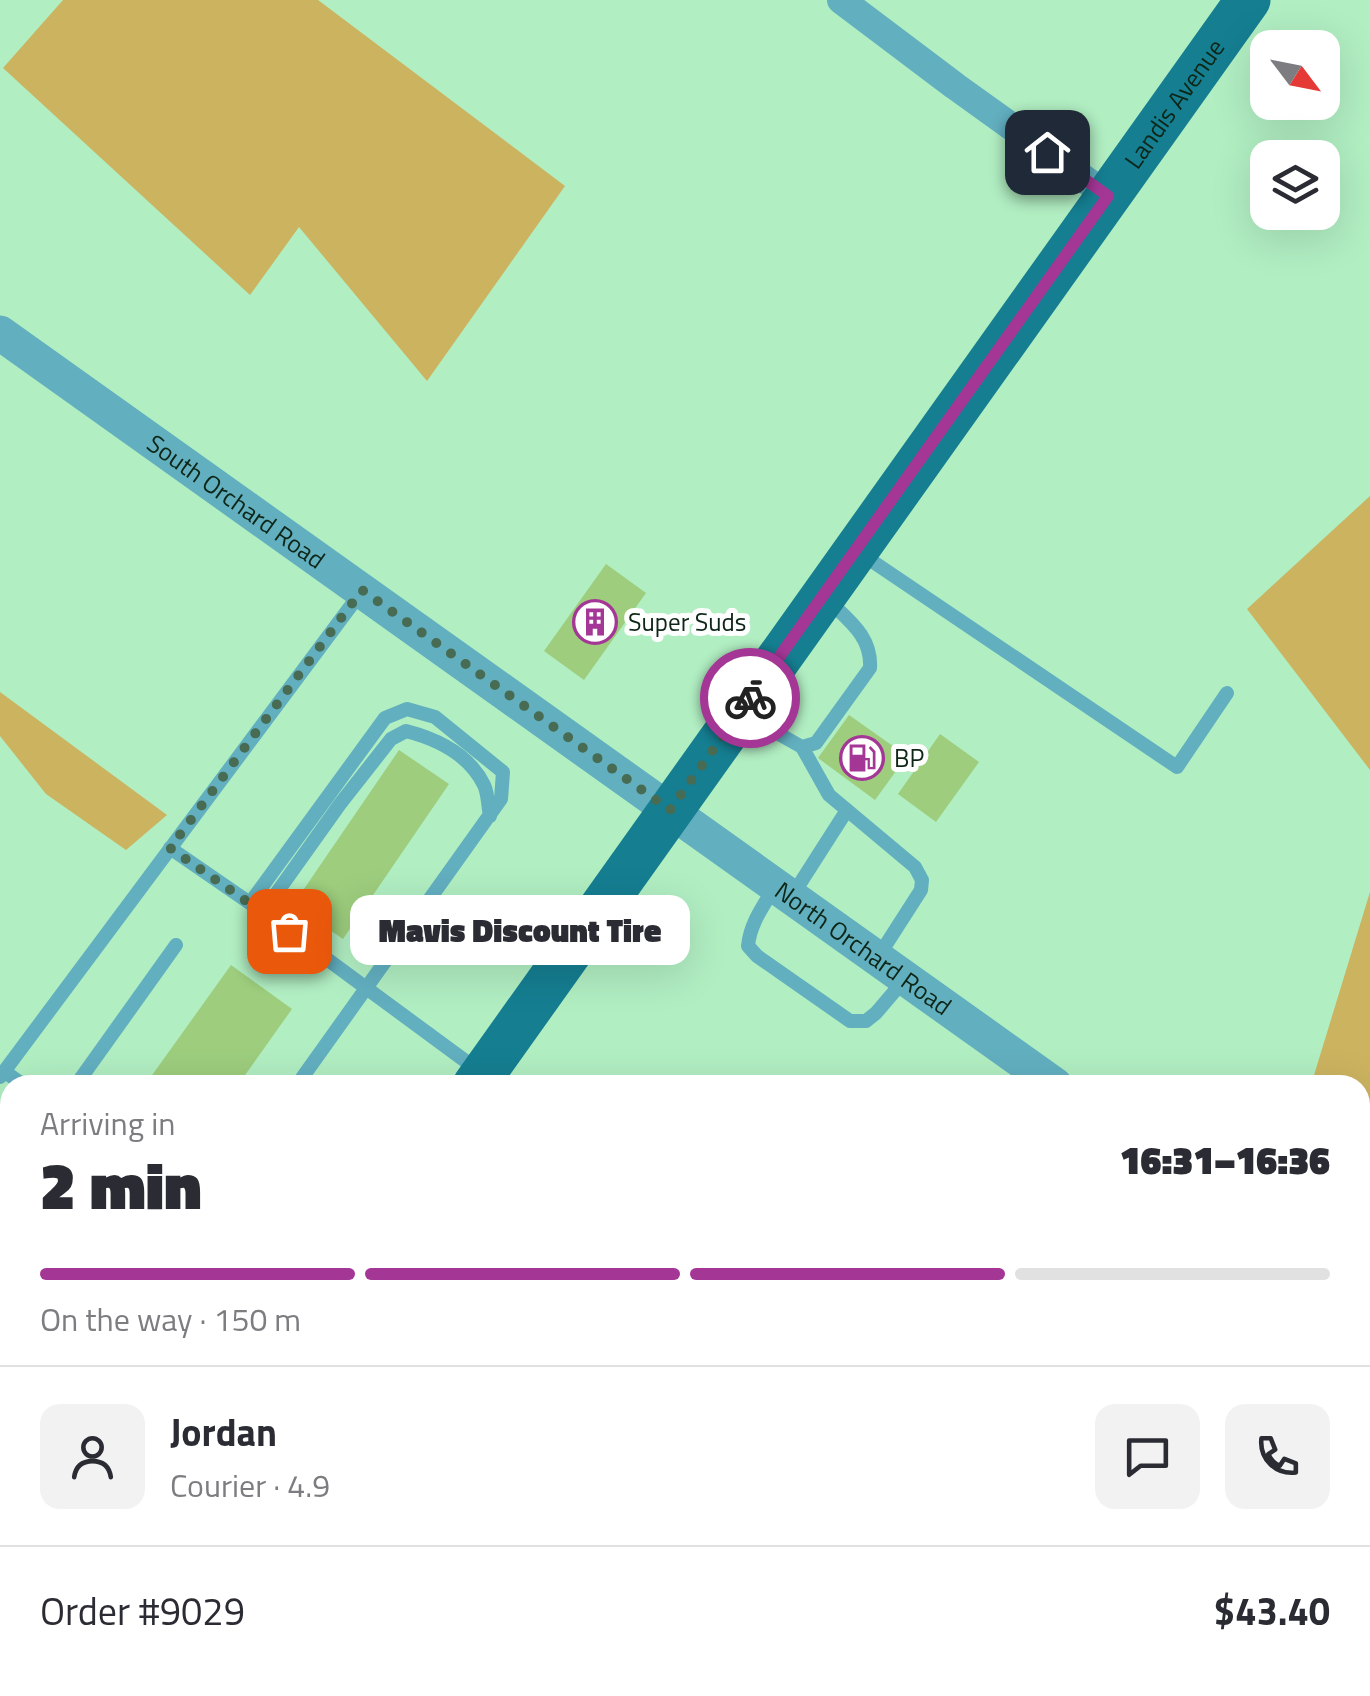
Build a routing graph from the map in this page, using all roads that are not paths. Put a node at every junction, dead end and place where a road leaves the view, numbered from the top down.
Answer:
1 (841, 0) edge
2 (1248, 0) edge
3 (1108, 196) junction
4 (0, 333) edge
5 (856, 550) junction
6 (362, 590) junction
7 (824, 595) junction
8 (1227, 693) dead end
9 (740, 712) junction
10 (802, 747) junction
11 (670, 810) junction
12 (847, 810) junction
13 (490, 816) junction
14 (170, 848) junction
15 (784, 890) junction
16 (256, 907) junction
17 (176, 945) dead end
18 (892, 967) junction
19 (367, 989) junction
20 (2, 1074) edge
21 (83, 1075) edge
22 (304, 1075) edge
23 (473, 1075) edge
24 (483, 1075) edge
25 (1041, 1075) edge

1 - 3 street
2 - 3 main road, Landis Avenue
3 - 5 main road, Landis Avenue
4 - 6 street, South Orchard Road
5 - 7 main road, Landis Avenue
5 - 8 lane
6 - 11 street, South Orchard Road
6 - 14 lane
7 - 9 main road, Landis Avenue
7 - 10 lane
9 - 10 lane
9 - 11 main road, Landis Avenue
10 - 12 lane
11 - 15 street, North Orchard Road
11 - 24 main road, Landis Avenue
12 - 15 lane
12 - 18 lane
13 - 16 lane
13 - 16 lane
13 - 19 lane
14 - 16 lane
14 - 20 lane
15 - 18 street, North Orchard Road
15 - 18 lane
16 - 19 lane
17 - 21 lane
18 - 25 street, North Orchard Road
19 - 22 lane
19 - 23 lane

